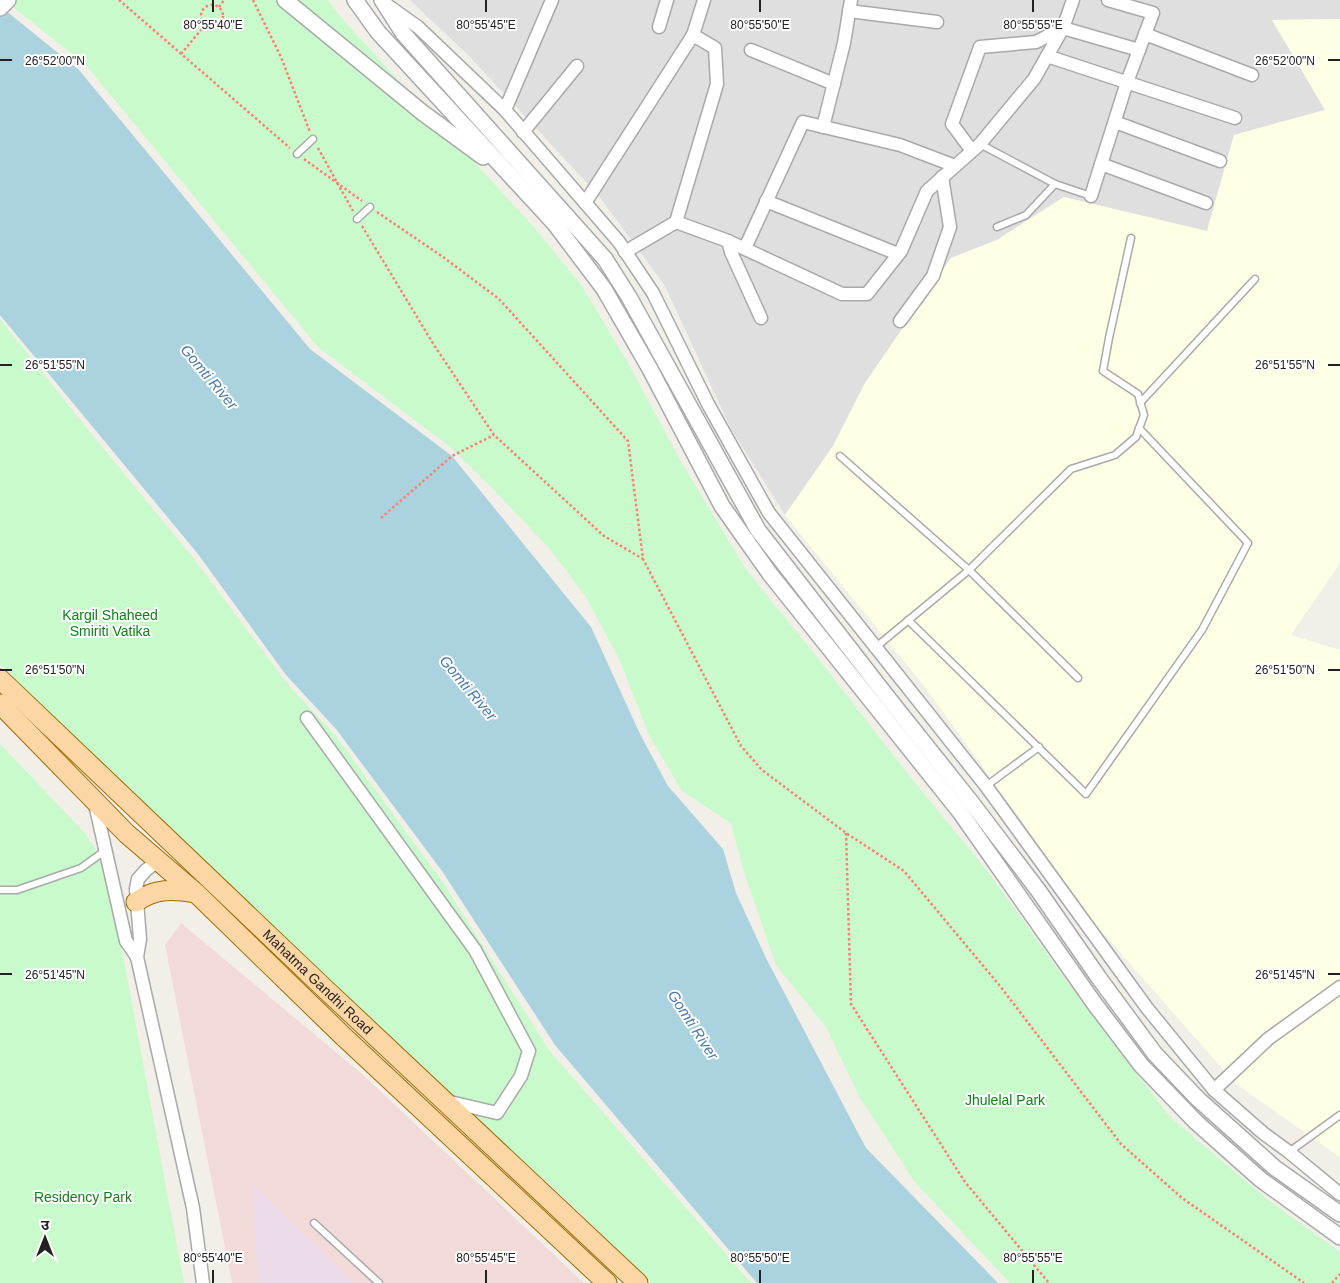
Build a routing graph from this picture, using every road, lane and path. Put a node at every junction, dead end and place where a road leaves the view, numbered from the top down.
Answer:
1 (8, 0) edge
2 (119, 0) edge
3 (224, 0) edge
4 (253, 0) edge
5 (285, 0) edge
6 (355, 0) edge
7 (552, 0) edge
8 (667, 0) edge
9 (704, 0) edge
10 (1073, 0) edge
11 (1108, 0) edge
12 (379, 1) edge
13 (850, 5) edge
14 (219, 7) junction
15 (0, 8) edge
16 (937, 22) dead end
17 (205, 25) junction
18 (659, 27) dead end
19 (1063, 28) junction
20 (1145, 34) junction
21 (693, 35) junction
22 (752, 50) dead end
23 (1139, 50) junction
24 (181, 54) junction
25 (1048, 56) junction
26 (577, 66) dead end
27 (1252, 75) dead end
28 (1127, 82) junction
29 (834, 84) junction
30 (505, 110) junction
31 (1235, 118) dead end
32 (1115, 122) junction
33 (823, 127) junction
34 (523, 132) junction
35 (313, 139) junction
36 (976, 147) junction
37 (297, 154) junction
38 (1220, 160) dead end
39 (1101, 164) junction
40 (955, 166) junction
41 (511, 177) junction
42 (942, 177) junction
43 (337, 184) junction
44 (1055, 184) junction
45 (1091, 196) joint
46 (766, 201) junction
47 (585, 203) junction
48 (1206, 203) dead end
49 (370, 207) junction
50 (357, 219) junction
51 (676, 222) junction
52 (997, 227) dead end
53 (1132, 238) dead end
54 (728, 241) junction
55 (744, 248) junction
56 (625, 252) junction
57 (898, 254) junction
58 (1255, 278) dead end
59 (761, 318) dead end
60 (900, 321) dead end
61 (1140, 403) junction
62 (1139, 428) junction
63 (494, 435) junction
64 (840, 456) dead end
65 (381, 518) dead end
66 (643, 559) junction
67 (969, 570) junction
68 (908, 620) junction
69 (876, 647) junction
70 (1078, 678) dead end
71 (0, 679) edge
72 (0, 704) edge
73 (307, 718) dead end
74 (1039, 747) junction
75 (986, 786) junction
76 (95, 802) junction
77 (846, 832) junction
78 (106, 850) junction
79 (158, 861) junction
80 (0, 890) edge
81 (197, 894) junction
82 (136, 902) junction
83 (137, 957) junction
84 (1340, 987) edge
85 (1214, 1090) junction
86 (444, 1100) junction
87 (1340, 1115) edge
88 (1289, 1152) junction
89 (1340, 1194) edge
90 (1340, 1214) edge
91 (314, 1223) dead end
92 (1340, 1237) edge
93 (1340, 1274) edge
94 (203, 1283) edge
95 (379, 1283) edge
96 (607, 1283) edge
97 (638, 1283) edge
98 (1049, 1283) edge
99 (1304, 1283) edge
100 (1332, 1283) edge

1 - 15 street
2 - 24 path
3 - 14 path
4 - 35 path
5 - 41 street
6 - 41 street
7 - 30 street
8 - 18 street
9 - 21 street
10 - 19 street
11 - 20 street
12 - 30 street
12 - 90 street
13 - 16 street
13 - 29 street
14 - 17 path
14 - 17 path
17 - 24 path
19 - 23 street
19 - 25 street
19 - 36 street
20 - 23 street
20 - 27 street
21 - 47 street
21 - 51 street
22 - 29 street
23 - 28 street
24 - 37 path
25 - 28 street
25 - 36 street
26 - 34 street
28 - 31 street
28 - 32 street
29 - 33 street
30 - 34 street
32 - 38 street
32 - 39 street
33 - 40 street
33 - 46 street
34 - 47 street
35 - 37 lane
35 - 43 path
36 - 40 street
36 - 44 lane
37 - 43 path
39 - 45 street
39 - 48 street
40 - 42 street
41 - 92 street
42 - 57 street
42 - 60 street
43 - 49 path
43 - 50 path
44 - 45 lane
44 - 52 lane
46 - 55 street
46 - 57 street
47 - 56 street
49 - 50 lane
49 - 66 path
50 - 63 path
51 - 54 street
51 - 56 street
53 - 61 lane
54 - 55 street
54 - 59 street
55 - 57 street
56 - 69 street
58 - 61 lane
61 - 62 lane
62 - 67 lane
62 - 74 lane
63 - 65 path
63 - 66 path
64 - 67 lane
66 - 77 path
67 - 68 lane
67 - 70 lane
68 - 69 lane
68 - 74 lane
69 - 75 street
71 - 86 main road, Mahatma Gandhi Road
72 - 76 main road, Mahatma Gandhi Road
73 - 86 street
74 - 75 lane
75 - 85 street
76 - 78 street
76 - 79 main road, Mahatma Gandhi Road
77 - 98 path
77 - 99 path
78 - 80 lane
78 - 83 street
79 - 81 main road, Mahatma Gandhi Road
79 - 82 street
81 - 82 main road
81 - 96 main road, Mahatma Gandhi Road
82 - 83 street
83 - 94 street
84 - 85 street
85 - 88 street
86 - 97 main road, Mahatma Gandhi Road
87 - 88 lane
88 - 89 street
91 - 95 lane
93 - 100 path

